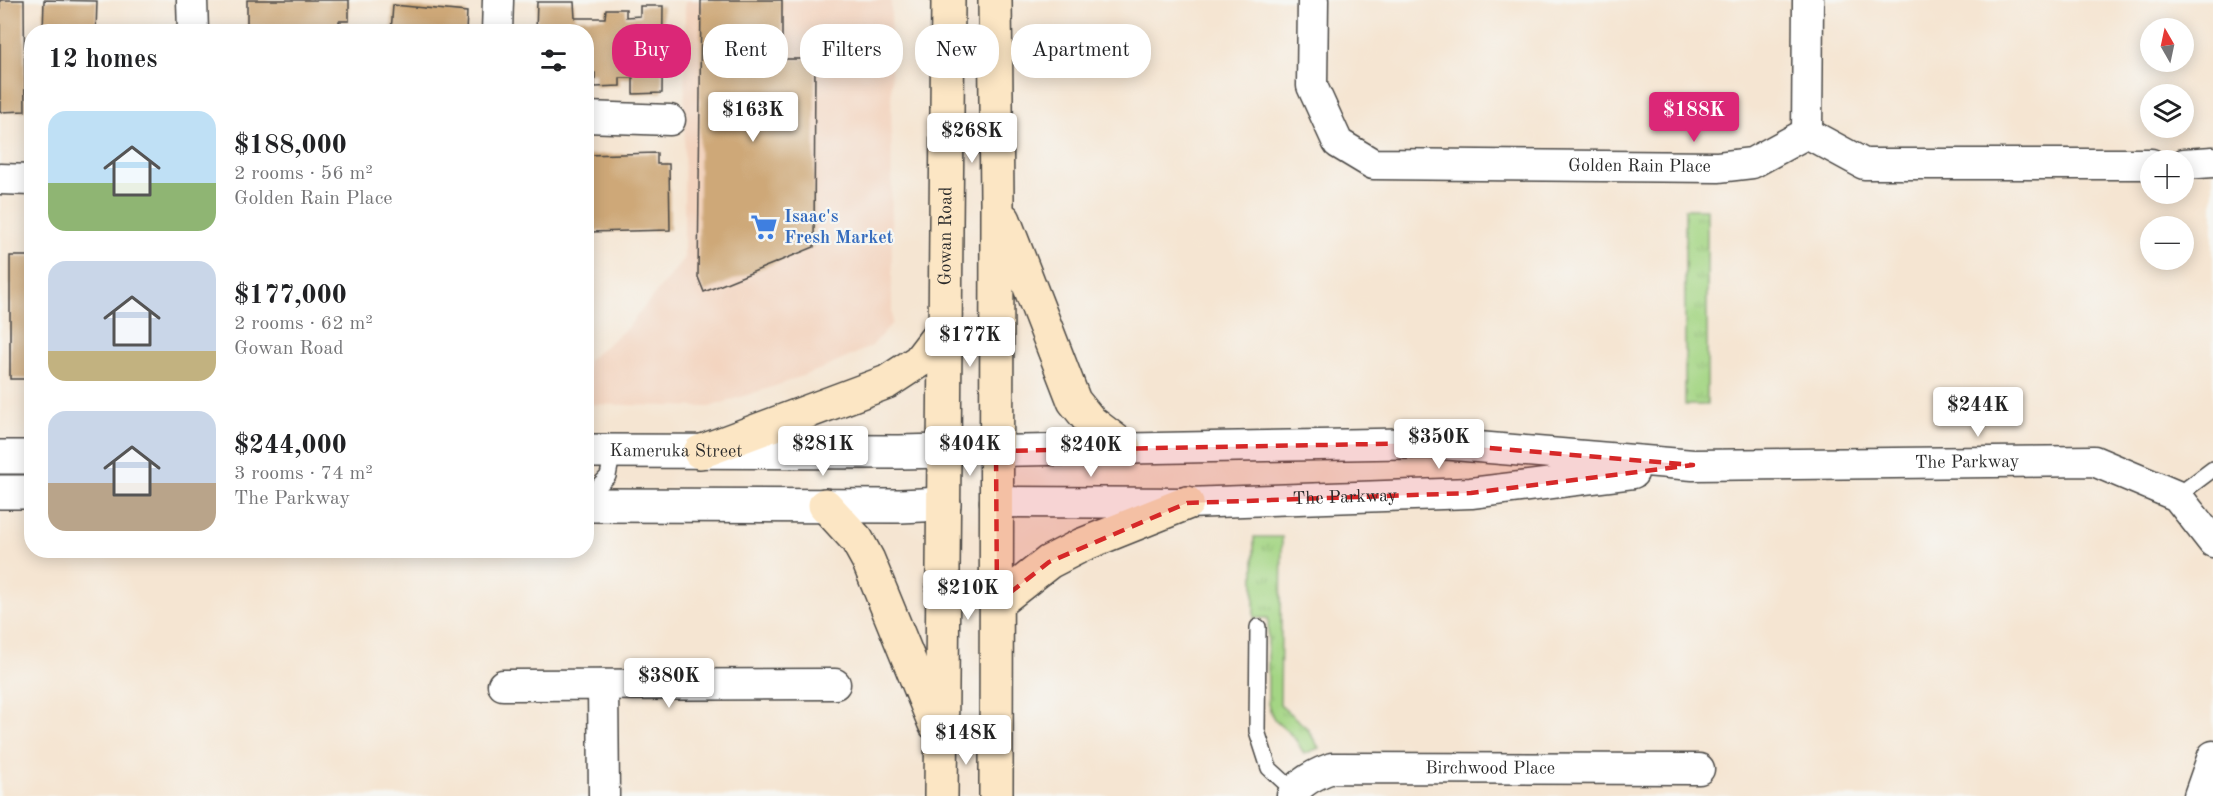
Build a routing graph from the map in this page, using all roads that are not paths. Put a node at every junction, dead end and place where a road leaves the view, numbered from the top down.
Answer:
1 (192, 0) edge
2 (498, 0) edge
3 (948, 0) edge
4 (995, 0) edge
5 (1313, 0) edge
6 (1808, 0) edge
7 (193, 24) edge
8 (497, 24) edge
9 (594, 117) edge
10 (670, 120) dead end
11 (1808, 133) junction
12 (2213, 162) edge
13 (2140, 164) edge
14 (2194, 164) edge
15 (0, 179) edge
16 (24, 180) edge
17 (997, 202) junction
18 (945, 327) junction
19 (1124, 447) junction
20 (600, 451) edge
21 (944, 451) junction
22 (996, 451) junction
23 (700, 452) junction
24 (24, 457) edge
25 (0, 458) edge
26 (1693, 465) junction
27 (2213, 469) edge
28 (594, 491) edge
29 (0, 492) edge
30 (24, 492) edge
31 (2177, 496) junction
32 (995, 502) junction
33 (1187, 503) junction
34 (944, 504) junction
35 (594, 505) edge
36 (825, 505) junction
37 (2213, 542) edge
38 (997, 603) junction
39 (1258, 627) dead end
40 (835, 684) dead end
41 (503, 685) dead end
42 (603, 685) junction
43 (940, 737) junction
44 (2213, 756) edge
45 (1699, 768) dead end
46 (1293, 793) edge
47 (604, 796) edge
48 (941, 796) edge
49 (996, 796) edge
50 (2199, 796) edge

1 - 7 street
2 - 8 street
3 - 18 main road, Gowan Road
4 - 17 main road
5 - 11 street, Golden Rain Place
6 - 11 street
9 - 10 street
11 - 13 street
12 - 14 street
15 - 16 street
17 - 19 main road
17 - 22 main road
18 - 21 main road, Gowan Road
18 - 23 main road
19 - 22 street, The Parkway
19 - 26 street, The Parkway
20 - 23 street, Kameruka Street
20 - 28 lane
21 - 22 main road
21 - 23 street, Kameruka Street
21 - 34 main road, Gowan Road
22 - 32 main road
24 - 25 street
26 - 31 street, The Parkway
26 - 33 street, The Parkway
27 - 31 lane
29 - 30 street
31 - 37 street, The Parkway
32 - 33 street, The Parkway
32 - 34 main road
32 - 38 main road
33 - 38 main road
34 - 36 street
34 - 43 main road, Gowan Road
35 - 36 street
36 - 43 main road
38 - 49 main road
39 - 46 lane
40 - 42 street
41 - 42 street
42 - 47 street
43 - 48 main road, Gowan Road
44 - 50 street
45 - 46 street, Birchwood Place

